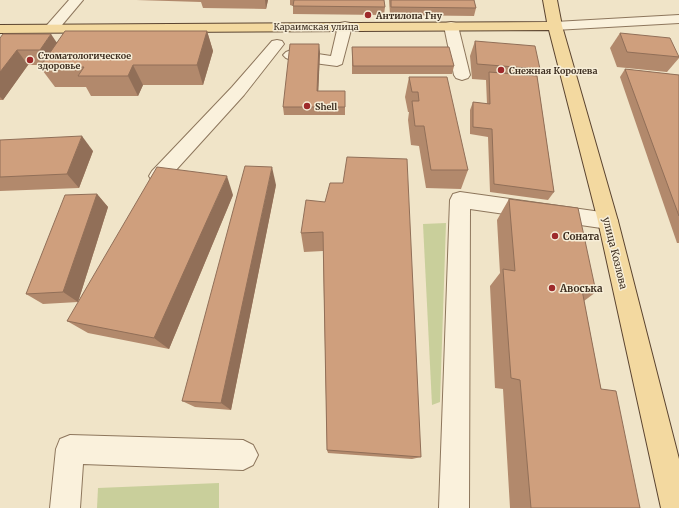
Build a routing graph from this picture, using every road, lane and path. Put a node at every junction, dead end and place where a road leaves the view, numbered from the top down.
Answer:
1 (76, 0) edge
2 (550, 0) edge
3 (679, 19) edge
4 (263, 26) junction
5 (345, 26) junction
6 (451, 26) junction
7 (554, 26) junction
8 (52, 28) junction
9 (16, 29) joint
10 (3, 35) edge
11 (277, 44) junction
12 (462, 75) dead end
13 (159, 176) edge
14 (608, 221) junction
15 (243, 455) dead end
16 (65, 508) edge
17 (454, 508) edge
18 (676, 508) edge

1 - 8 street
2 - 7 main road, улица Козлова
3 - 7 street, Караимская улица
4 - 5 main road, Караимская улица
4 - 8 main road, Караимская улица
4 - 11 street
5 - 6 main road, Караимская улица
5 - 11 street
6 - 7 main road, Караимская улица
6 - 12 street
7 - 14 main road, улица Козлова
8 - 9 main road, Караимская улица
9 - 10 street
11 - 13 street
14 - 17 street
14 - 18 main road, улица Козлова
15 - 16 street

